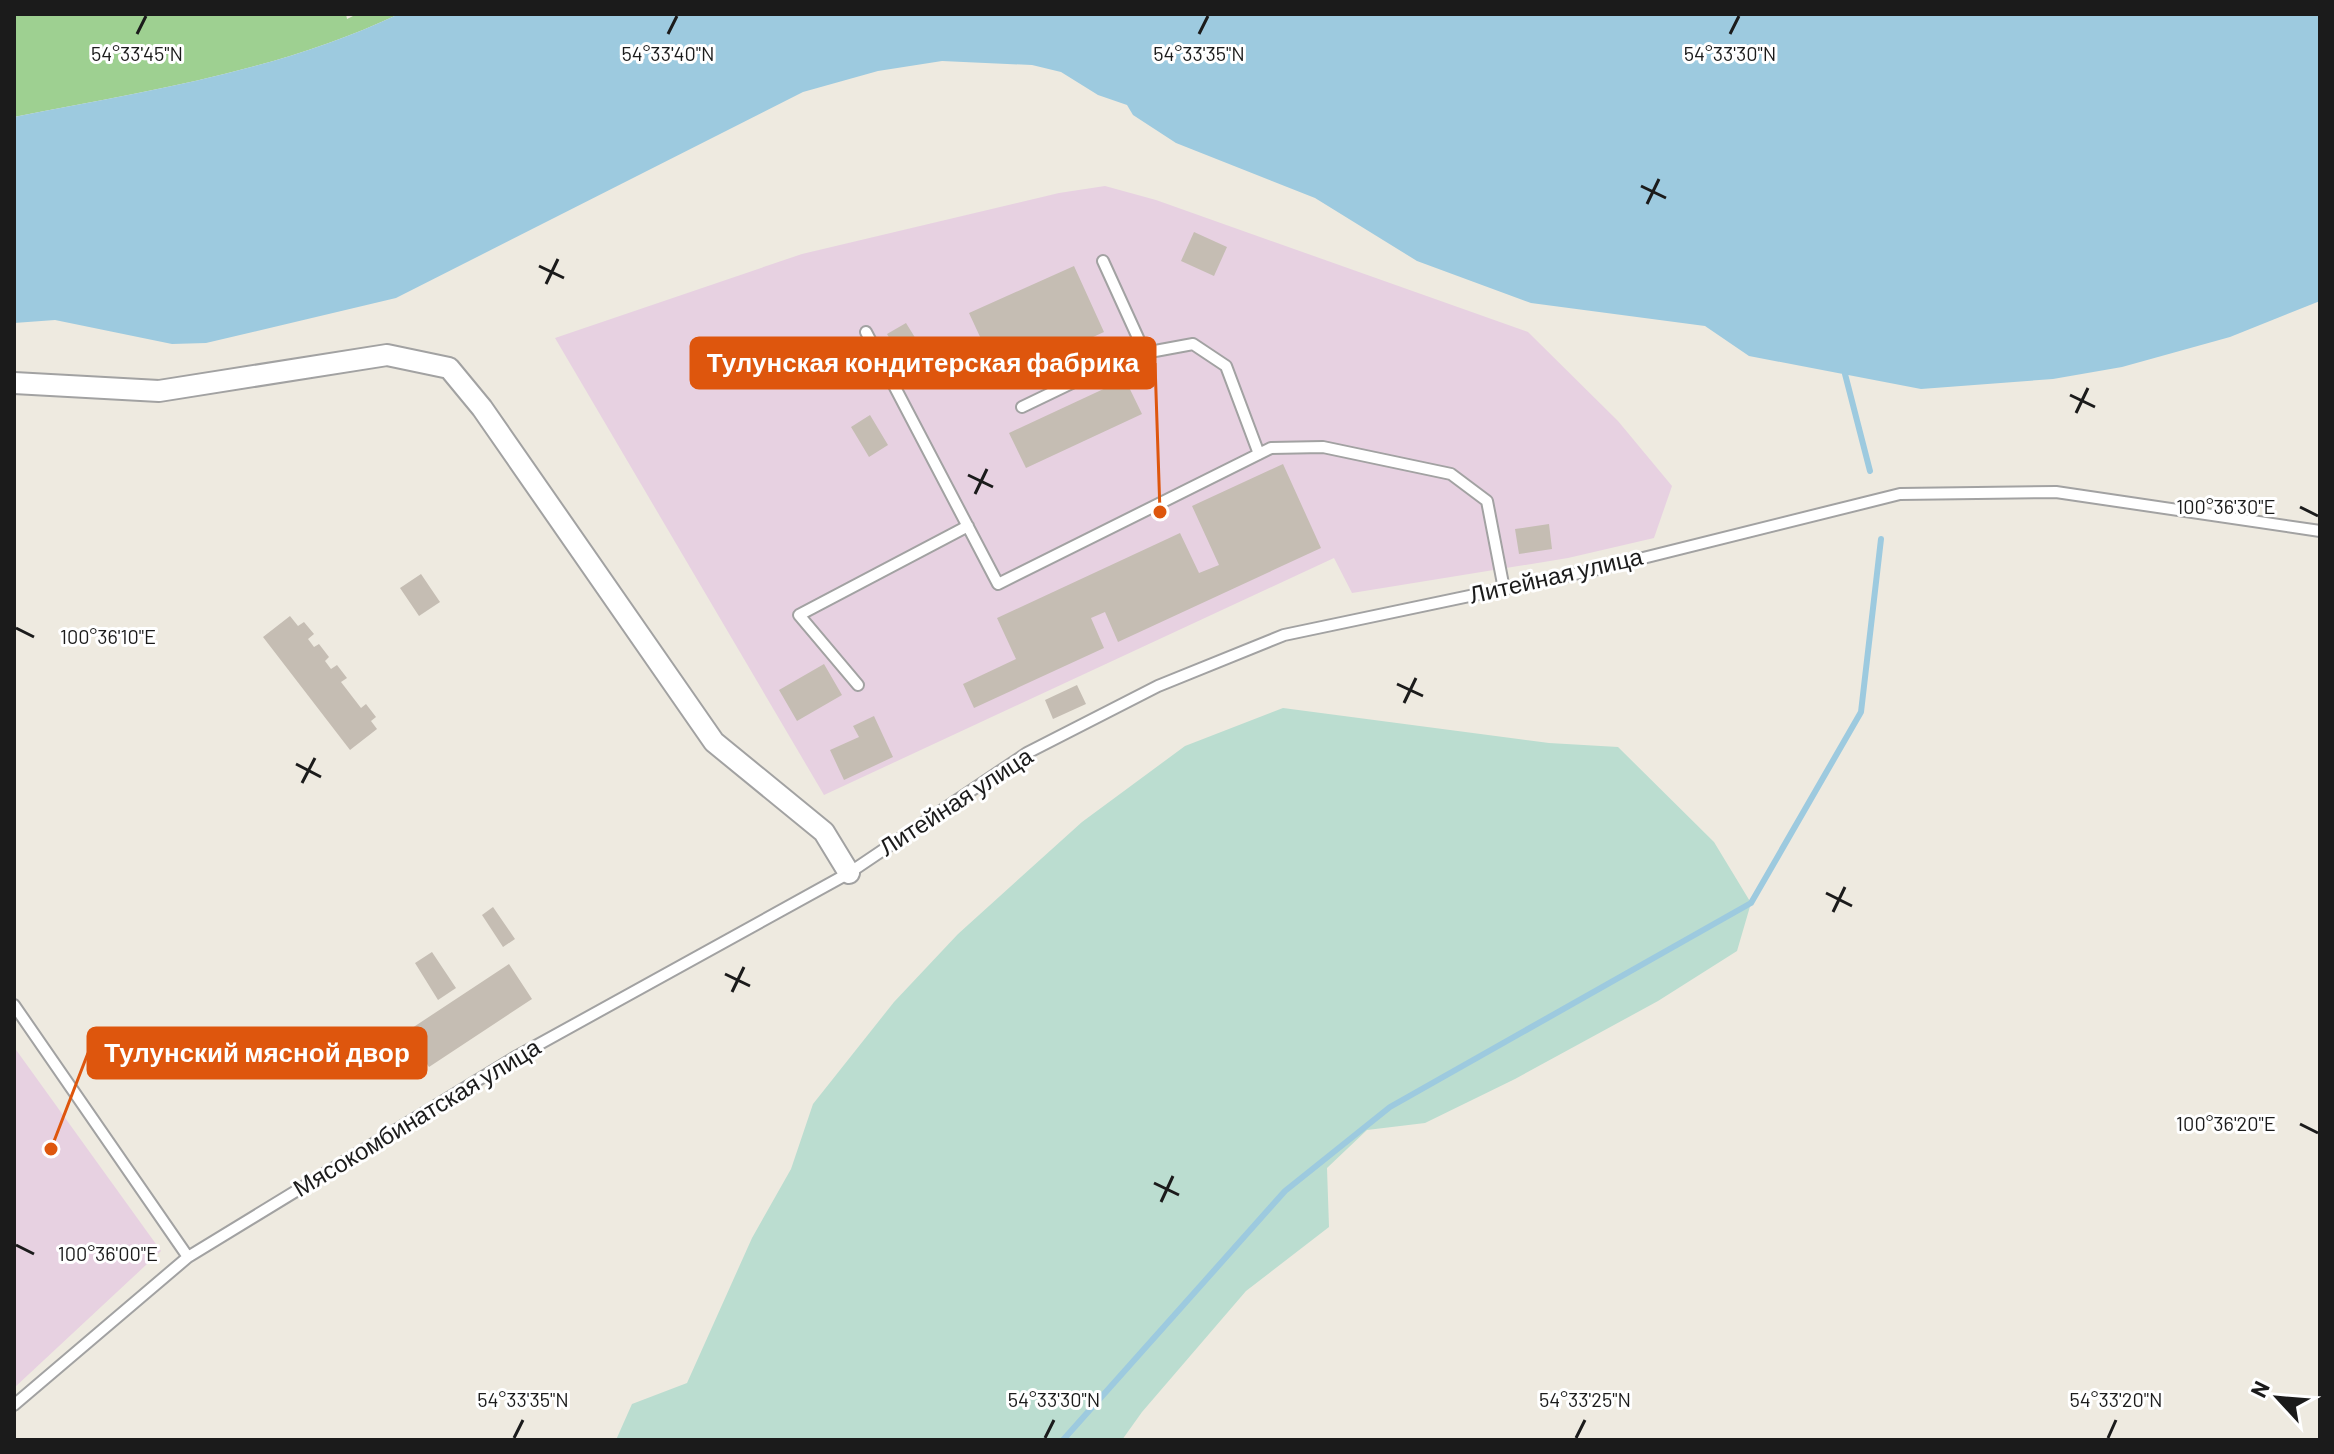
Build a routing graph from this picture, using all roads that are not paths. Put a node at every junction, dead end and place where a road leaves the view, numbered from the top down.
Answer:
1 (1103, 261) dead end
2 (866, 332) dead end
3 (1144, 351) junction
4 (14, 383) edge
5 (1022, 407) dead end
6 (1259, 454) junction
7 (968, 526) junction
8 (2320, 531) edge
9 (1504, 589) junction
10 (858, 685) dead end
11 (849, 873) junction
12 (14, 1005) edge
13 (188, 1257) junction
14 (14, 1405) edge

1 - 3 lane
2 - 7 lane
3 - 5 lane
3 - 6 lane
4 - 11 street
6 - 7 lane
6 - 9 lane
7 - 10 lane
8 - 9 lane, Литейная улица
9 - 11 lane, Литейная улица
11 - 13 lane, Мясокомбинатская улица
12 - 13 lane
13 - 14 lane, Мясокомбинатская улица

